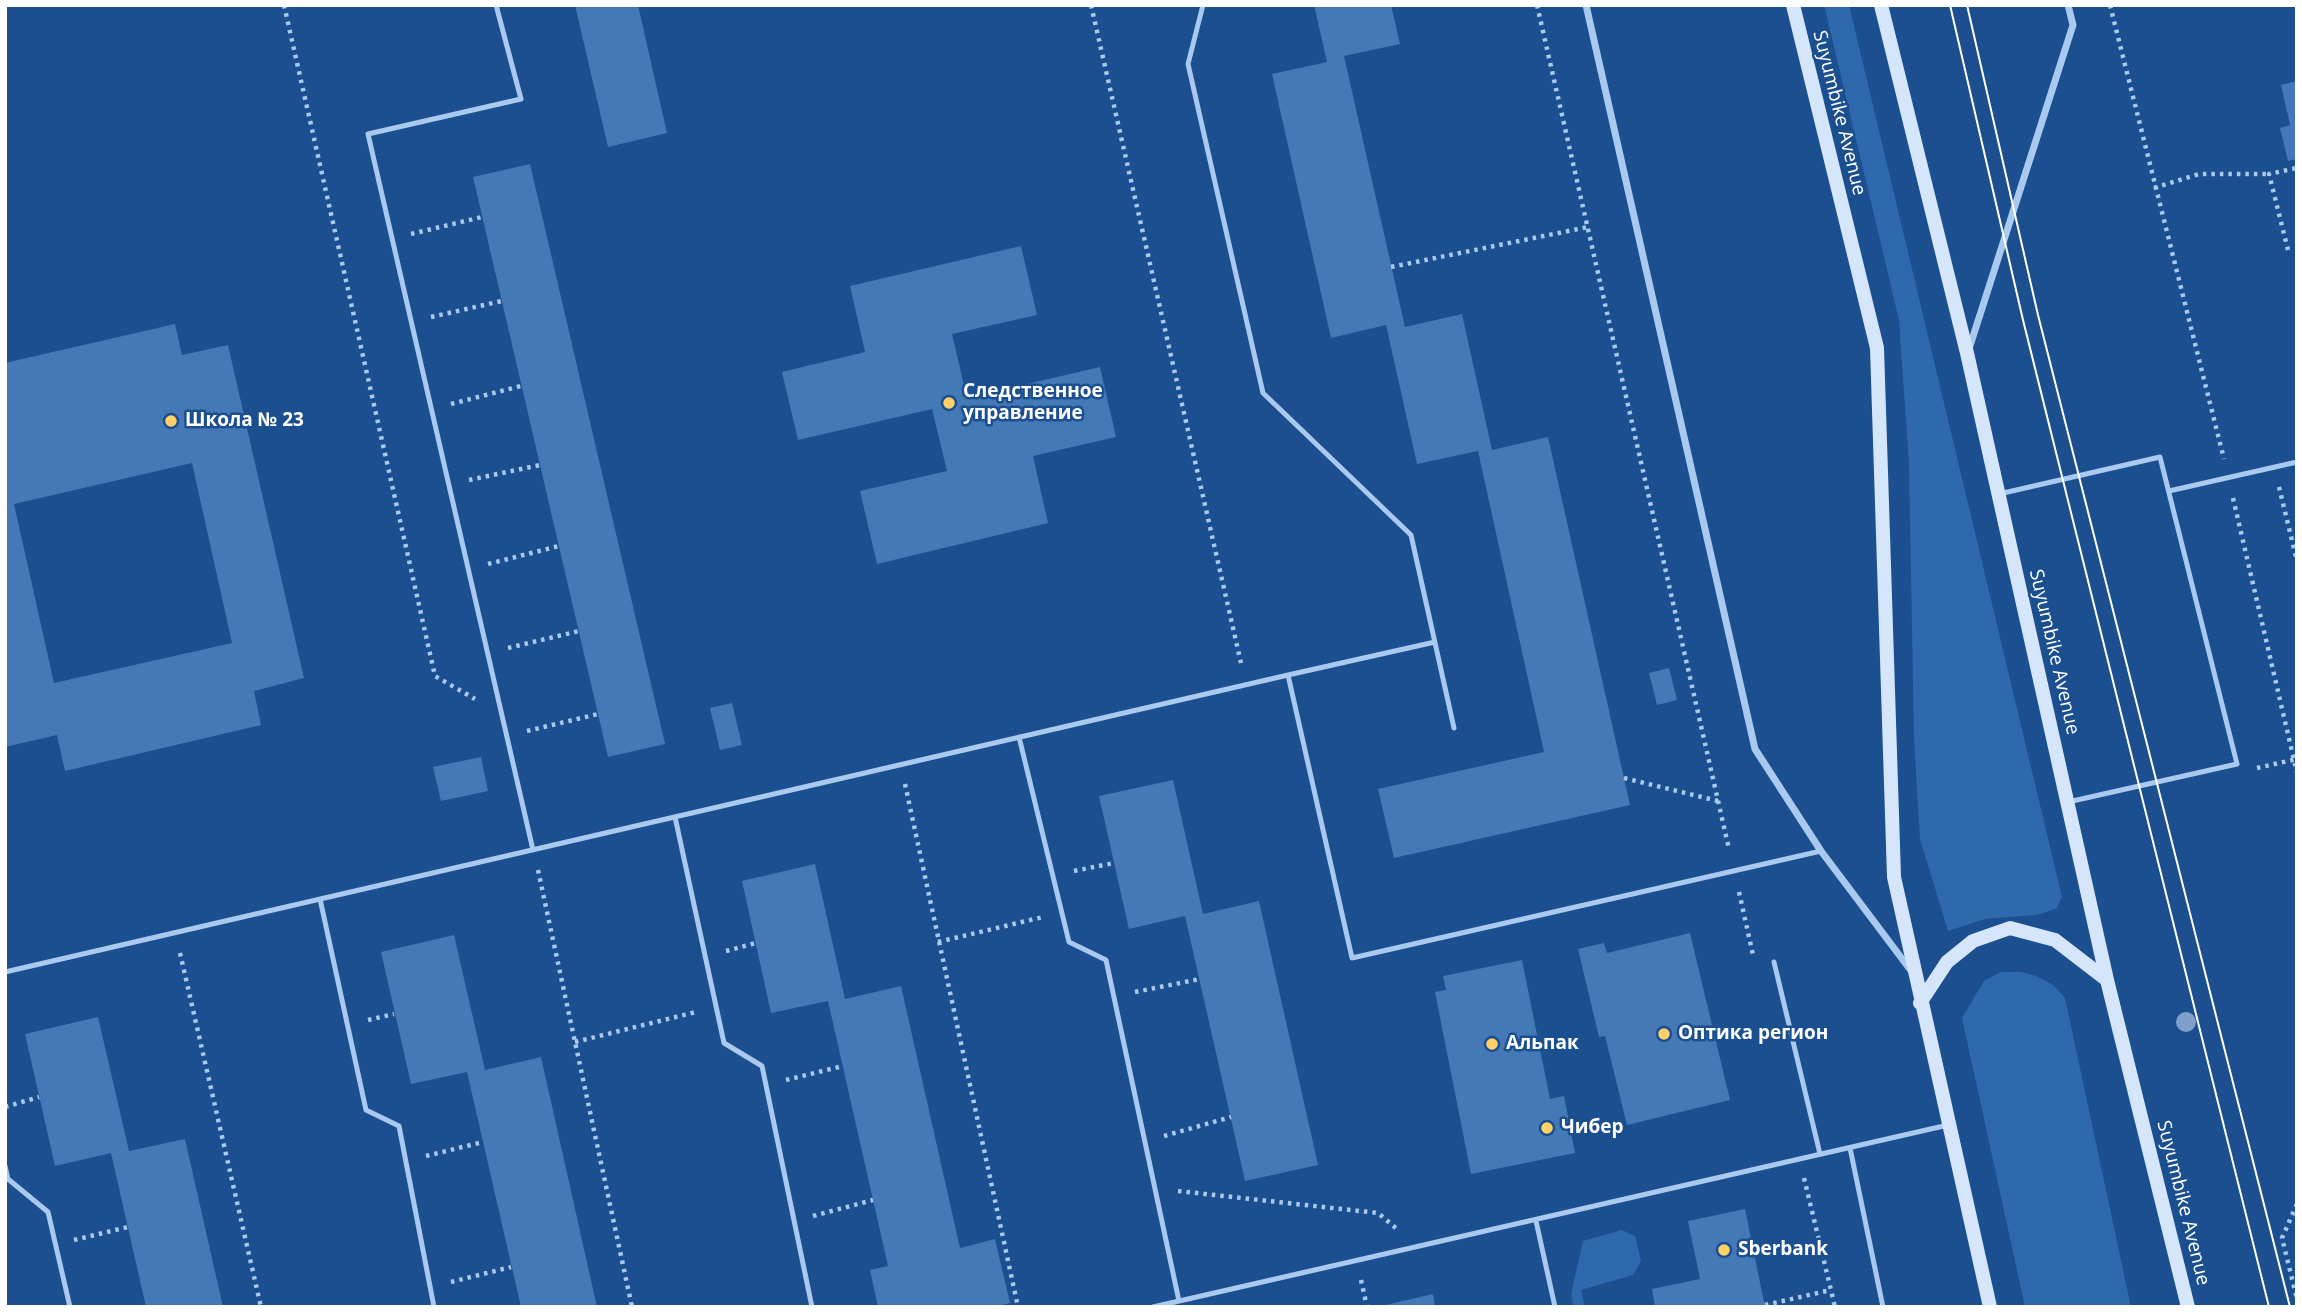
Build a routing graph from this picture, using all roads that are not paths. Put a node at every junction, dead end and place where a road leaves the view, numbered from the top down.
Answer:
1 (496, 5) edge
2 (1203, 5) edge
3 (1586, 5) edge
4 (1793, 5) edge
5 (1881, 5) edge
6 (2068, 5) edge
7 (1967, 353) junction
8 (2297, 462) edge
9 (2169, 491) junction
10 (1999, 494) junction
11 (1434, 642) junction
12 (1288, 675) junction
13 (1454, 728) dead end
14 (1019, 737) junction
15 (2068, 802) junction
16 (676, 817) junction
17 (533, 850) junction
18 (1821, 851) junction
19 (320, 899) junction
20 (1774, 962) dead end
21 (5, 972) edge
22 (1915, 977) junction
23 (2108, 979) junction
24 (1920, 1003) junction
25 (1948, 1125) junction
26 (1850, 1148) junction
27 (1820, 1154) junction
28 (5, 1166) edge
29 (1536, 1221) junction
30 (1179, 1301) junction
31 (70, 1307) edge
32 (435, 1307) edge
33 (812, 1307) edge
34 (1153, 1307) edge
35 (1555, 1307) edge
36 (1883, 1307) edge
37 (1990, 1307) edge
38 (2188, 1307) edge

1 - 17 lane
2 - 11 lane
3 - 18 street
4 - 22 main road, Suyumbike Avenue
5 - 7 main road, Suyumbike Avenue
6 - 7 street
7 - 10 main road, Suyumbike Avenue
8 - 9 lane
9 - 10 lane
9 - 15 lane
10 - 15 main road, Suyumbike Avenue
11 - 12 lane
11 - 13 lane
12 - 14 lane
12 - 18 lane
14 - 16 lane
14 - 30 lane
15 - 23 main road, Suyumbike Avenue
16 - 17 lane
16 - 33 lane
17 - 19 lane
18 - 22 street
19 - 21 lane
19 - 32 lane
20 - 27 lane
22 - 24 main road, Suyumbike Avenue
23 - 24 main road
23 - 38 main road, Suyumbike Avenue
24 - 25 main road, Suyumbike Avenue
25 - 26 lane
25 - 37 main road, Suyumbike Avenue
26 - 27 lane
26 - 36 lane
27 - 29 lane
28 - 31 lane
29 - 30 lane
29 - 35 lane
30 - 34 lane

